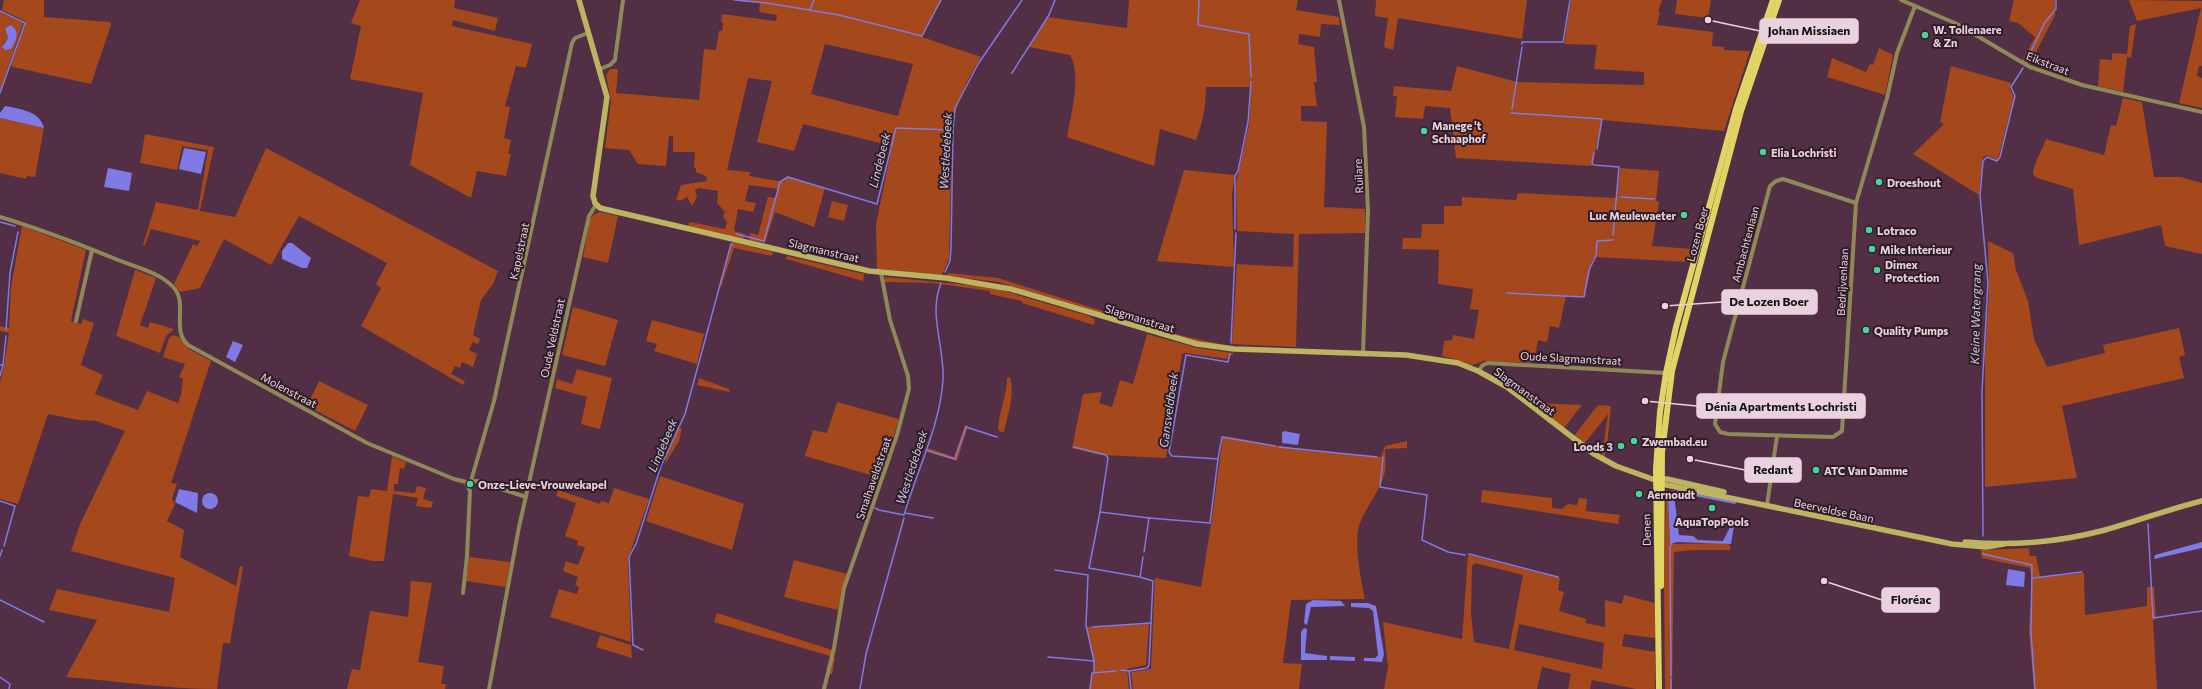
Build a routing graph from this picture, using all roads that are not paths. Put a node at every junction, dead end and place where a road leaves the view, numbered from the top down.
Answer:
1 (579, 0) edge
2 (623, 0) edge
3 (1339, 0) edge
4 (1773, 0) edge
5 (1779, 0) edge
6 (1901, 0) edge
7 (1915, 6) junction
8 (588, 34) junction
9 (600, 69) junction
10 (2202, 112) edge
11 (1856, 203) junction
12 (596, 205) junction
13 (0, 217) edge
14 (92, 250) junction
15 (881, 273) junction
16 (76, 321) dead end
17 (1363, 353) junction
18 (1478, 371) junction
19 (1666, 374) junction
20 (1777, 436) junction
21 (1656, 480) junction
22 (1662, 481) junction
23 (468, 482) junction
24 (526, 497) junction
25 (2202, 501) edge
26 (1768, 503) junction
27 (463, 594) dead end
28 (1659, 615) junction
29 (489, 689) edge
30 (824, 689) edge
31 (1659, 689) edge

1 - 8 main road
2 - 9 street
3 - 17 street, Ruilare
4 - 19 main road, Lozen Boer
5 - 22 main road, Lozen Boer
6 - 7 street, Eikstraat
7 - 10 street, Eikstraat
7 - 11 street, Bedrijvenlaan
8 - 9 main road
8 - 23 street, Kapelstraat
9 - 12 main road
11 - 20 street, Bedrijvenlaan
11 - 20 street, Ambachtenlaan
12 - 15 main road, Slagmanstraat
12 - 24 street, Oude Veldstraat
13 - 14 street, Molenstraat
14 - 16 street
14 - 23 street, Molenstraat
15 - 17 main road, Slagmanstraat
15 - 30 street, Smalhaveldstraat
17 - 18 main road, Slagmanstraat
18 - 19 street, Oude Slagmanstraat
18 - 21 main road, Slagmanstraat
19 - 21 main road, Denen
20 - 26 street
21 - 22 main road, Slagmanstraat
21 - 28 main road, Denen
22 - 26 main road, Beerveldse Baan
22 - 28 main road, Denen
23 - 24 street, Molenstraat
23 - 27 street, Kapelstraat
24 - 29 street, Oude Veldstraat
25 - 26 main road, Beerveldse Baan
28 - 31 main road, Denen

